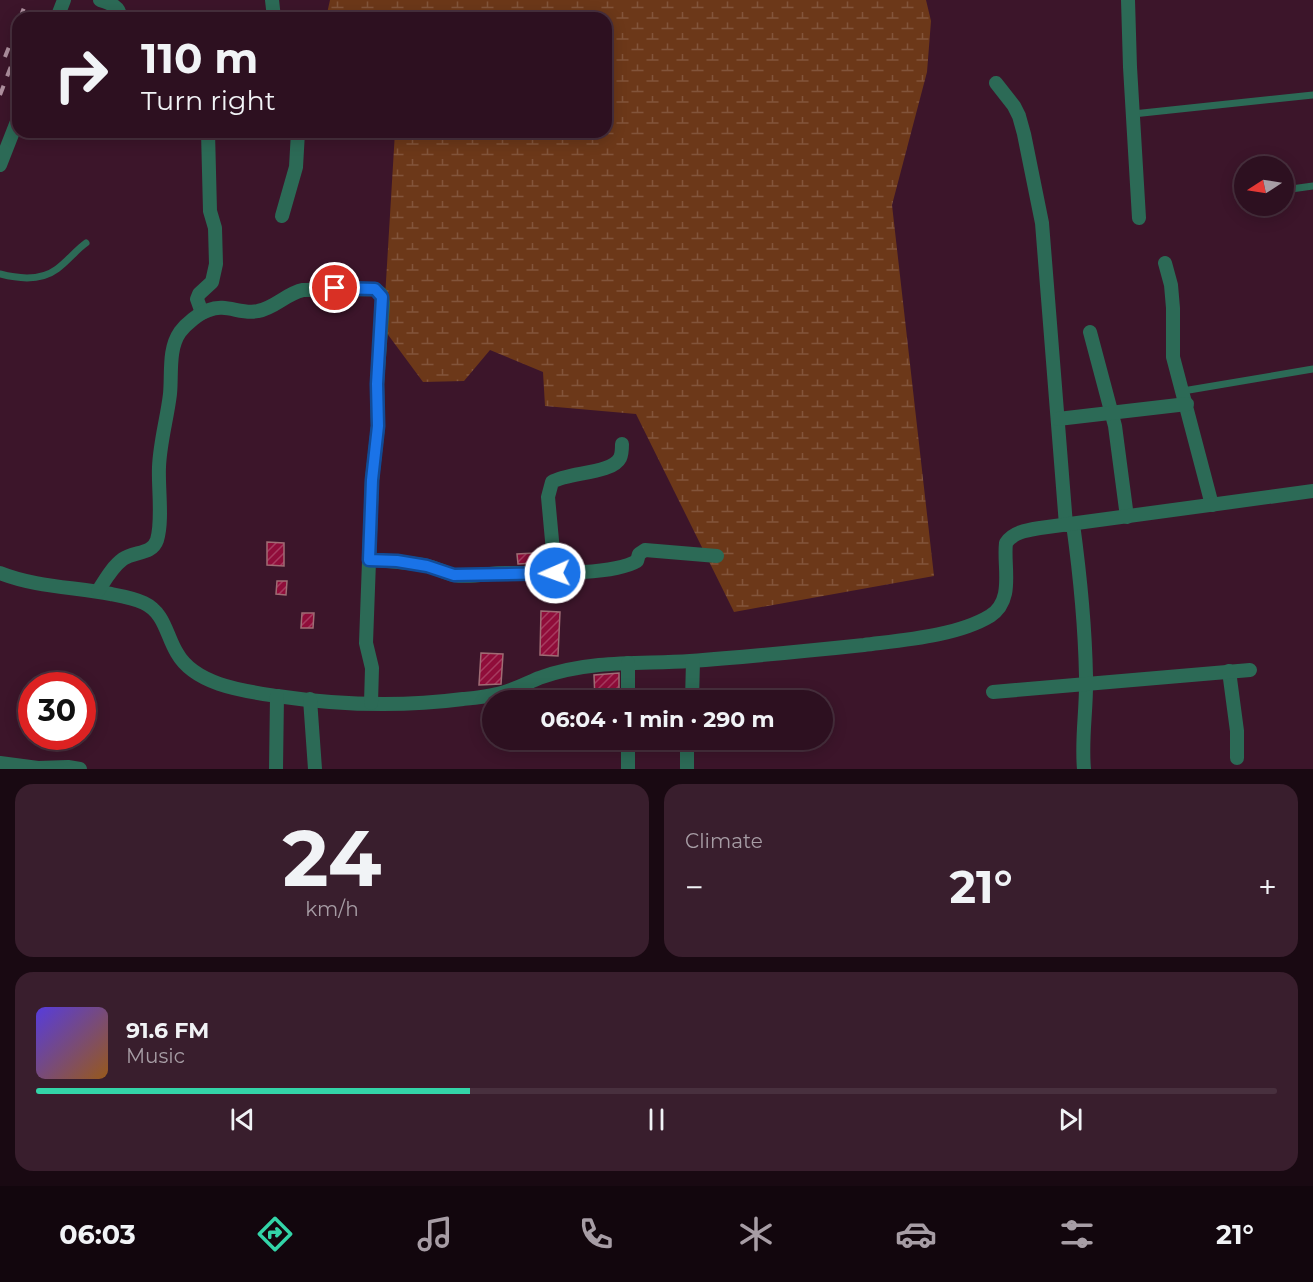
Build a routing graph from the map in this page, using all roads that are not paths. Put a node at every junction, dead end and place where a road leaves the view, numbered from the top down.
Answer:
1 (100, 0) edge
2 (1128, 0) edge
3 (120, 12) edge
4 (996, 83) dead end
5 (1313, 95) edge
6 (1133, 114) junction
7 (12, 134) edge
8 (208, 138) edge
9 (298, 138) edge
10 (0, 165) edge
11 (1313, 186) edge
12 (1294, 189) edge
13 (282, 216) dead end
14 (1139, 218) dead end
15 (86, 243) dead end
16 (1165, 263) dead end
17 (0, 274) edge
18 (202, 313) junction
19 (1090, 332) dead end
20 (1313, 369) edge
21 (1185, 398) junction
22 (1112, 413) junction
23 (1058, 419) junction
24 (622, 444) dead end
25 (1313, 491) edge
26 (1212, 505) junction
27 (1127, 517) junction
28 (1069, 524) junction
29 (717, 556) dead end
30 (369, 560) junction
31 (555, 573) junction
32 (2, 577) edge
33 (98, 591) junction
34 (693, 661) junction
35 (628, 663) junction
36 (1250, 670) dead end
37 (1229, 671) junction
38 (1086, 684) junction
39 (628, 690) edge
40 (692, 690) edge
41 (993, 692) dead end
42 (278, 696) junction
43 (310, 699) junction
44 (370, 703) junction
45 (628, 750) edge
46 (687, 750) edge
47 (1237, 758) dead end
48 (0, 763) edge
49 (80, 769) edge
50 (276, 769) edge
51 (315, 769) edge
52 (628, 769) edge
53 (687, 769) edge
54 (1084, 769) edge

1 - 3 street
2 - 6 street
4 - 23 street
5 - 6 lane
6 - 14 street
7 - 10 street
8 - 18 street
9 - 13 street
11 - 12 lane
15 - 17 lane
16 - 21 street
18 - 30 street
18 - 33 street
19 - 22 street
20 - 21 lane
21 - 22 street
21 - 26 street
22 - 23 street
22 - 27 street
23 - 28 street
24 - 31 street
25 - 26 street
26 - 27 street
27 - 28 street
28 - 34 street
28 - 38 street
29 - 31 street
30 - 31 street
30 - 44 street
32 - 33 street
33 - 42 street
34 - 35 street
34 - 40 street
35 - 39 street
35 - 44 street
36 - 37 street
37 - 38 street
37 - 47 street
38 - 41 street
38 - 54 street
42 - 43 street
42 - 50 street
43 - 44 street
43 - 51 street
45 - 52 street
46 - 53 street
48 - 49 street

